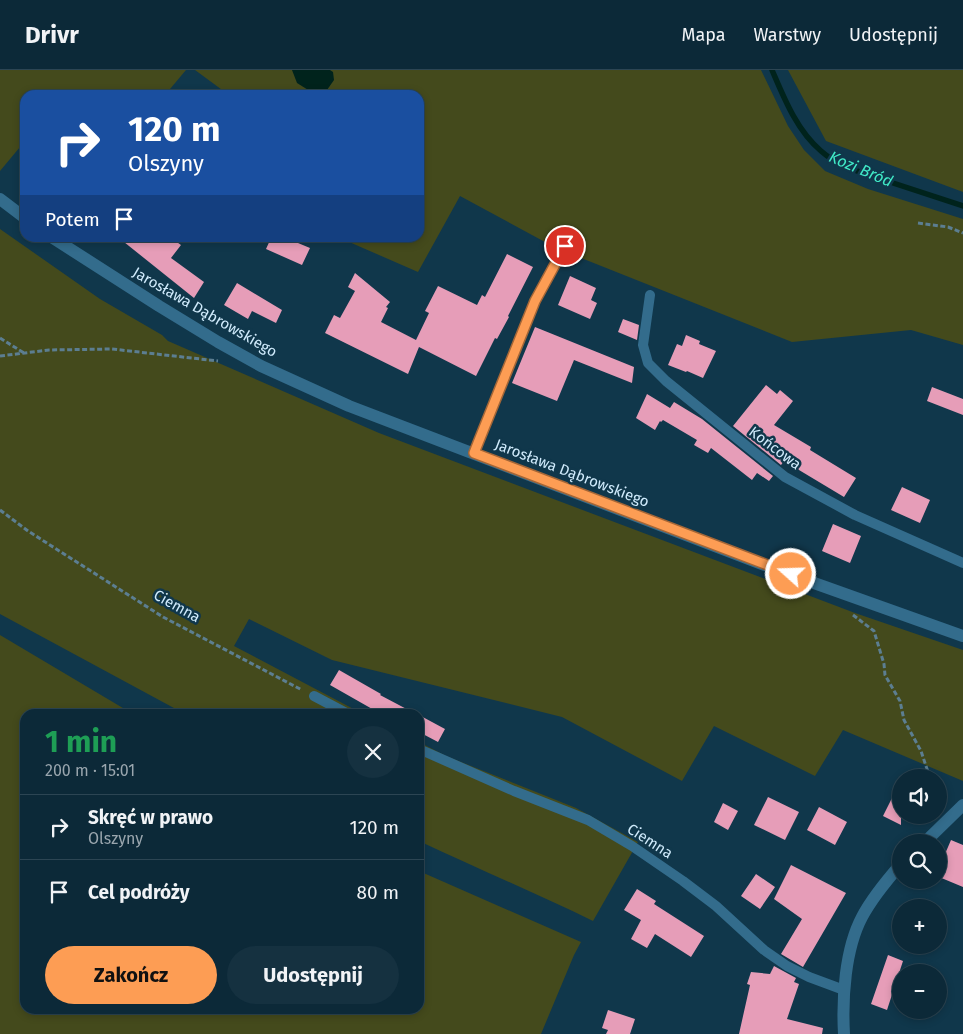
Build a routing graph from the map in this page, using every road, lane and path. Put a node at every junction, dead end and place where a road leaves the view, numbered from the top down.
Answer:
1 (0, 199) edge
2 (20, 214) edge
3 (918, 223) dead end
4 (963, 233) edge
5 (59, 242) edge
6 (565, 246) dead end
7 (650, 295) dead end
8 (0, 338) edge
9 (24, 353) junction
10 (0, 356) edge
11 (222, 361) dead end
12 (474, 453) junction
13 (0, 510) edge
14 (963, 563) edge
15 (847, 595) junction
16 (963, 636) edge
17 (314, 696) joint
18 (339, 709) edge
19 (424, 751) edge
20 (927, 769) edge
21 (963, 805) edge
22 (933, 834) edge
23 (892, 876) edge
24 (844, 990) junction
25 (844, 1034) edge

1 - 2 street
3 - 4 path
5 - 12 street, Jarosława Dąbrowskiego
6 - 12 lane
7 - 14 lane, Końcowa
8 - 9 path
9 - 10 path
9 - 11 path
12 - 15 street, Jarosława Dąbrowskiego
13 - 17 path, Ciemna
15 - 16 street, Jarosława Dąbrowskiego
15 - 20 path
17 - 18 lane
19 - 24 lane, Ciemna
21 - 22 street
23 - 24 street
24 - 25 street

